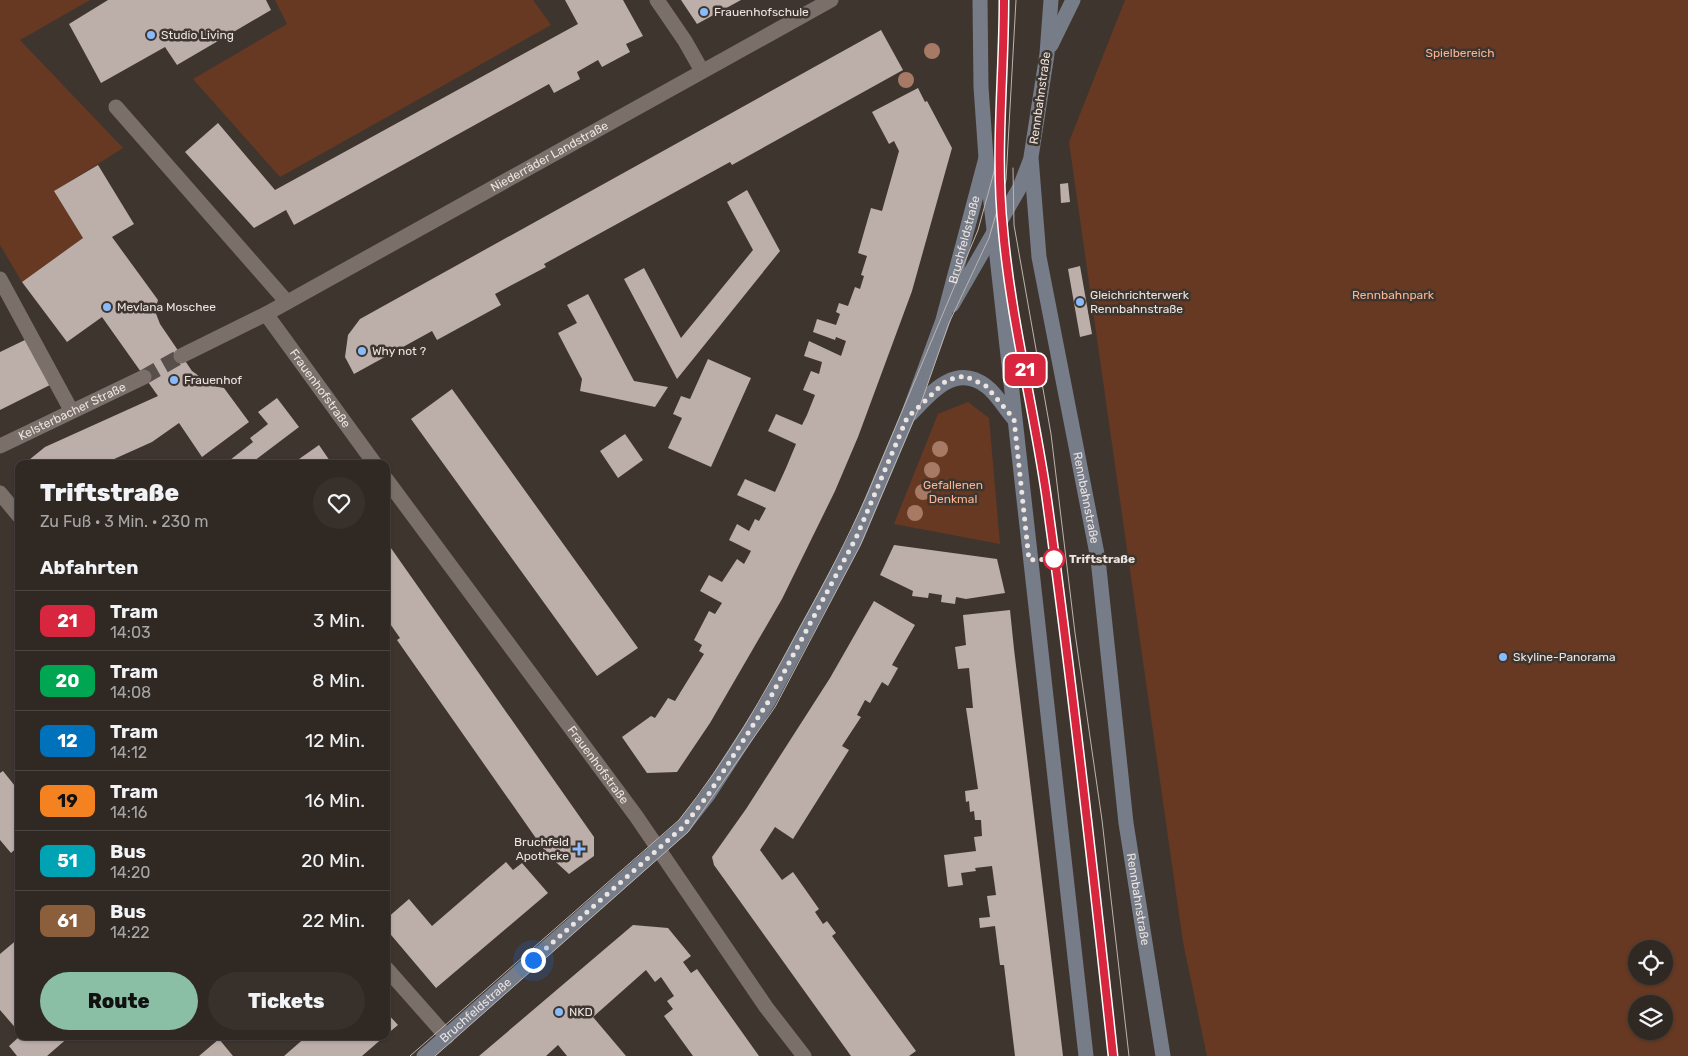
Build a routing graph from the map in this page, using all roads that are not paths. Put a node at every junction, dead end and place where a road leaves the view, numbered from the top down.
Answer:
1 (657, 0) edge
2 (831, 0) edge
3 (980, 0) edge
4 (1051, 0) edge
5 (1073, 0) edge
6 (1047, 54) junction
7 (702, 71) junction
8 (116, 107) dead end
9 (1031, 157) junction
10 (986, 158) junction
11 (994, 232) junction
12 (0, 279) edge
13 (287, 302) junction
14 (266, 314) junction
15 (943, 320) junction
16 (181, 356) tunnel mouth
17 (144, 376) tunnel mouth
18 (71, 410) junction
19 (907, 418) junction
20 (1014, 419) junction
21 (0, 446) edge
22 (372, 460) edge
23 (390, 484) edge
24 (0, 493) edge
25 (15, 511) edge
26 (659, 850) junction
27 (390, 973) edge
28 (446, 1037) junction
29 (424, 1056) edge
30 (804, 1056) edge
31 (1086, 1056) edge
32 (1163, 1056) edge

1 - 7 street
2 - 7 street, Niederräder Landstraße
3 - 10 main road
4 - 6 main road, Rennbahnstraße
5 - 6 main road
6 - 9 main road, Rennbahnstraße
7 - 13 street, Niederräder Landstraße
8 - 13 street
9 - 11 main road, Bruchfeldstraße
9 - 32 main road, Rennbahnstraße
10 - 11 main road
10 - 15 main road, Bruchfeldstraße
11 - 15 main road, Bruchfeldstraße
11 - 20 main road
12 - 18 street
13 - 14 street, Niederräder Landstraße
14 - 16 street
14 - 22 street, Frauenhofstraße
15 - 19 main road, Bruchfeldstraße
17 - 18 street, Kelsterbacher Straße
18 - 21 street, Kelsterbacher Straße
19 - 20 main road
19 - 26 main road, Bruchfeldstraße
20 - 31 main road
23 - 26 street, Frauenhofstraße
24 - 25 street
26 - 28 main road, Bruchfeldstraße
26 - 30 street, Frauenhofstraße
27 - 28 street
28 - 29 main road, Bruchfeldstraße

